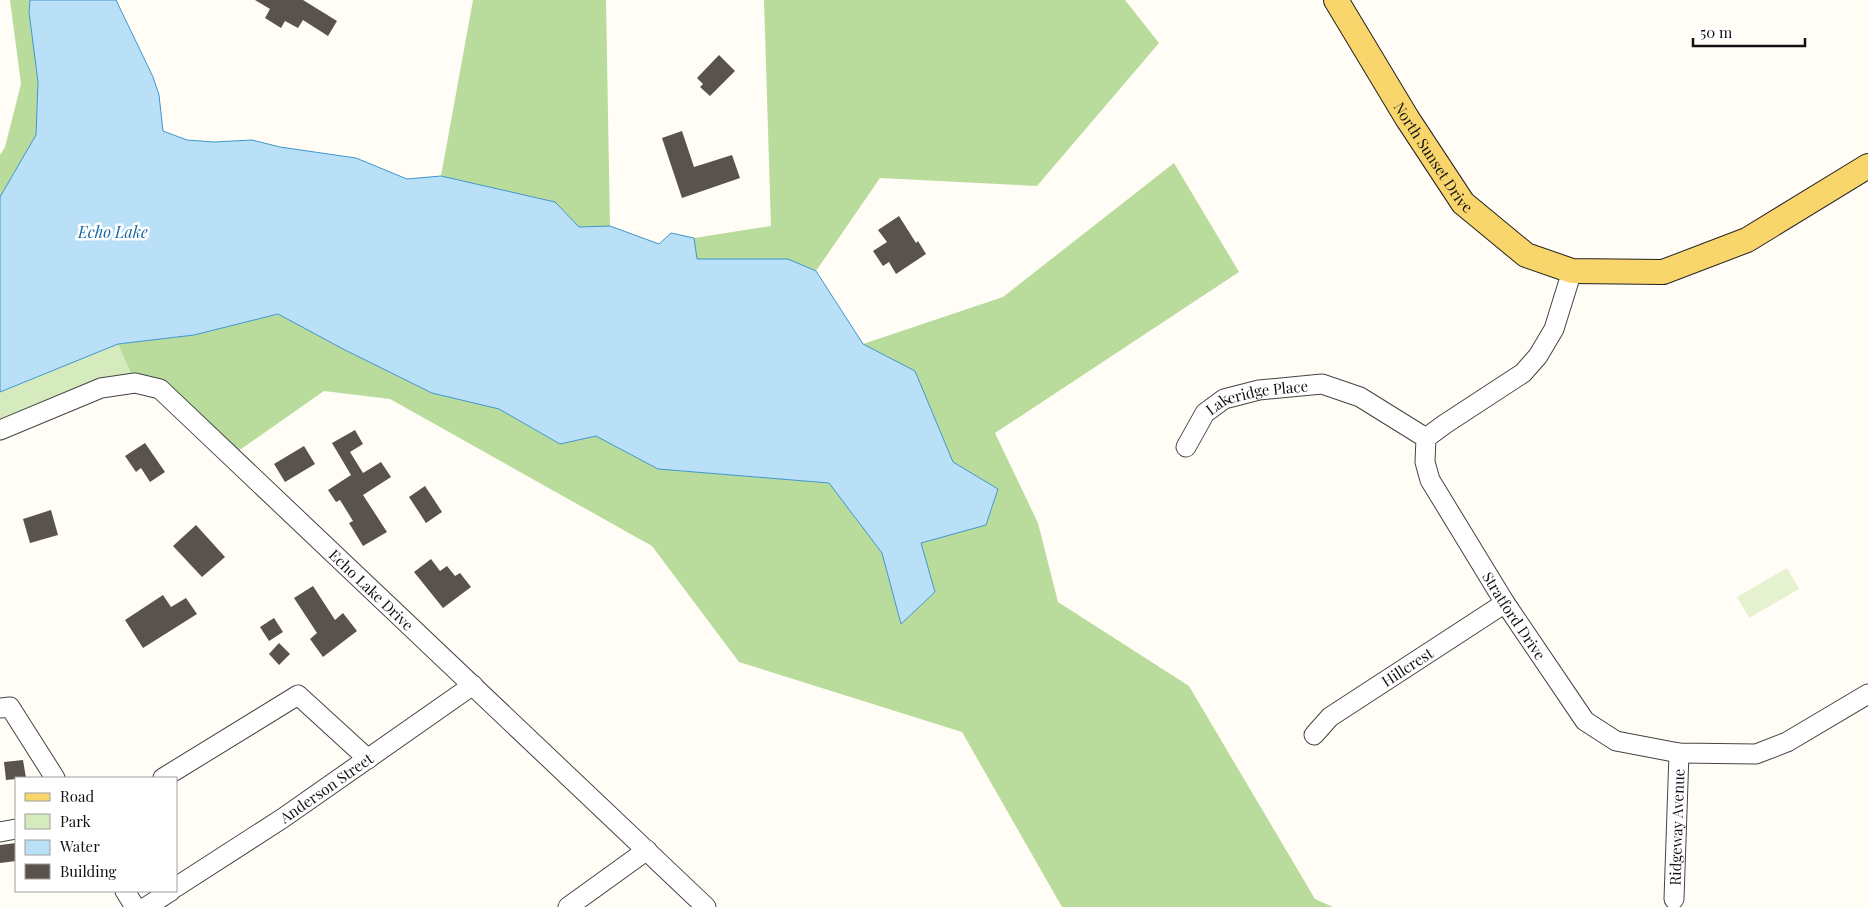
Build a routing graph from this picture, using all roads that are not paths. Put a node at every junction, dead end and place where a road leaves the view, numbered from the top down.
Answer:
1 (1336, 0) edge
2 (1868, 166) edge
3 (1572, 271) junction
4 (0, 430) edge
5 (1426, 438) junction
6 (1186, 447) dead end
7 (1505, 603) junction
8 (473, 685) junction
9 (1868, 694) edge
10 (5, 707) edge
11 (1314, 735) dead end
12 (1679, 753) junction
13 (368, 759) junction
14 (54, 777) edge
15 (165, 777) edge
16 (15, 830) edge
17 (0, 832) edge
18 (647, 850) junction
19 (178, 886) edge
20 (126, 892) edge
21 (169, 892) edge
22 (1674, 899) dead end
23 (135, 907) edge
24 (146, 907) edge
25 (568, 907) edge
26 (706, 907) edge

1 - 3 main road, North Sunset Drive
2 - 3 main road, North Sunset Drive
3 - 5 street
4 - 8 street, Echo Lake Drive
5 - 6 street, Lakeridge Place
5 - 7 street, Stratford Drive
7 - 11 street, Hillcrest
7 - 12 street, Stratford Drive
8 - 13 street, Anderson Street
8 - 18 street, Echo Lake Drive
9 - 12 street, Stratford Drive
10 - 14 street
12 - 22 street, Ridgeway Avenue
13 - 15 street
13 - 19 street, Anderson Street
16 - 17 street
18 - 25 street
18 - 26 street, Echo Lake Drive
20 - 23 street
21 - 24 street

